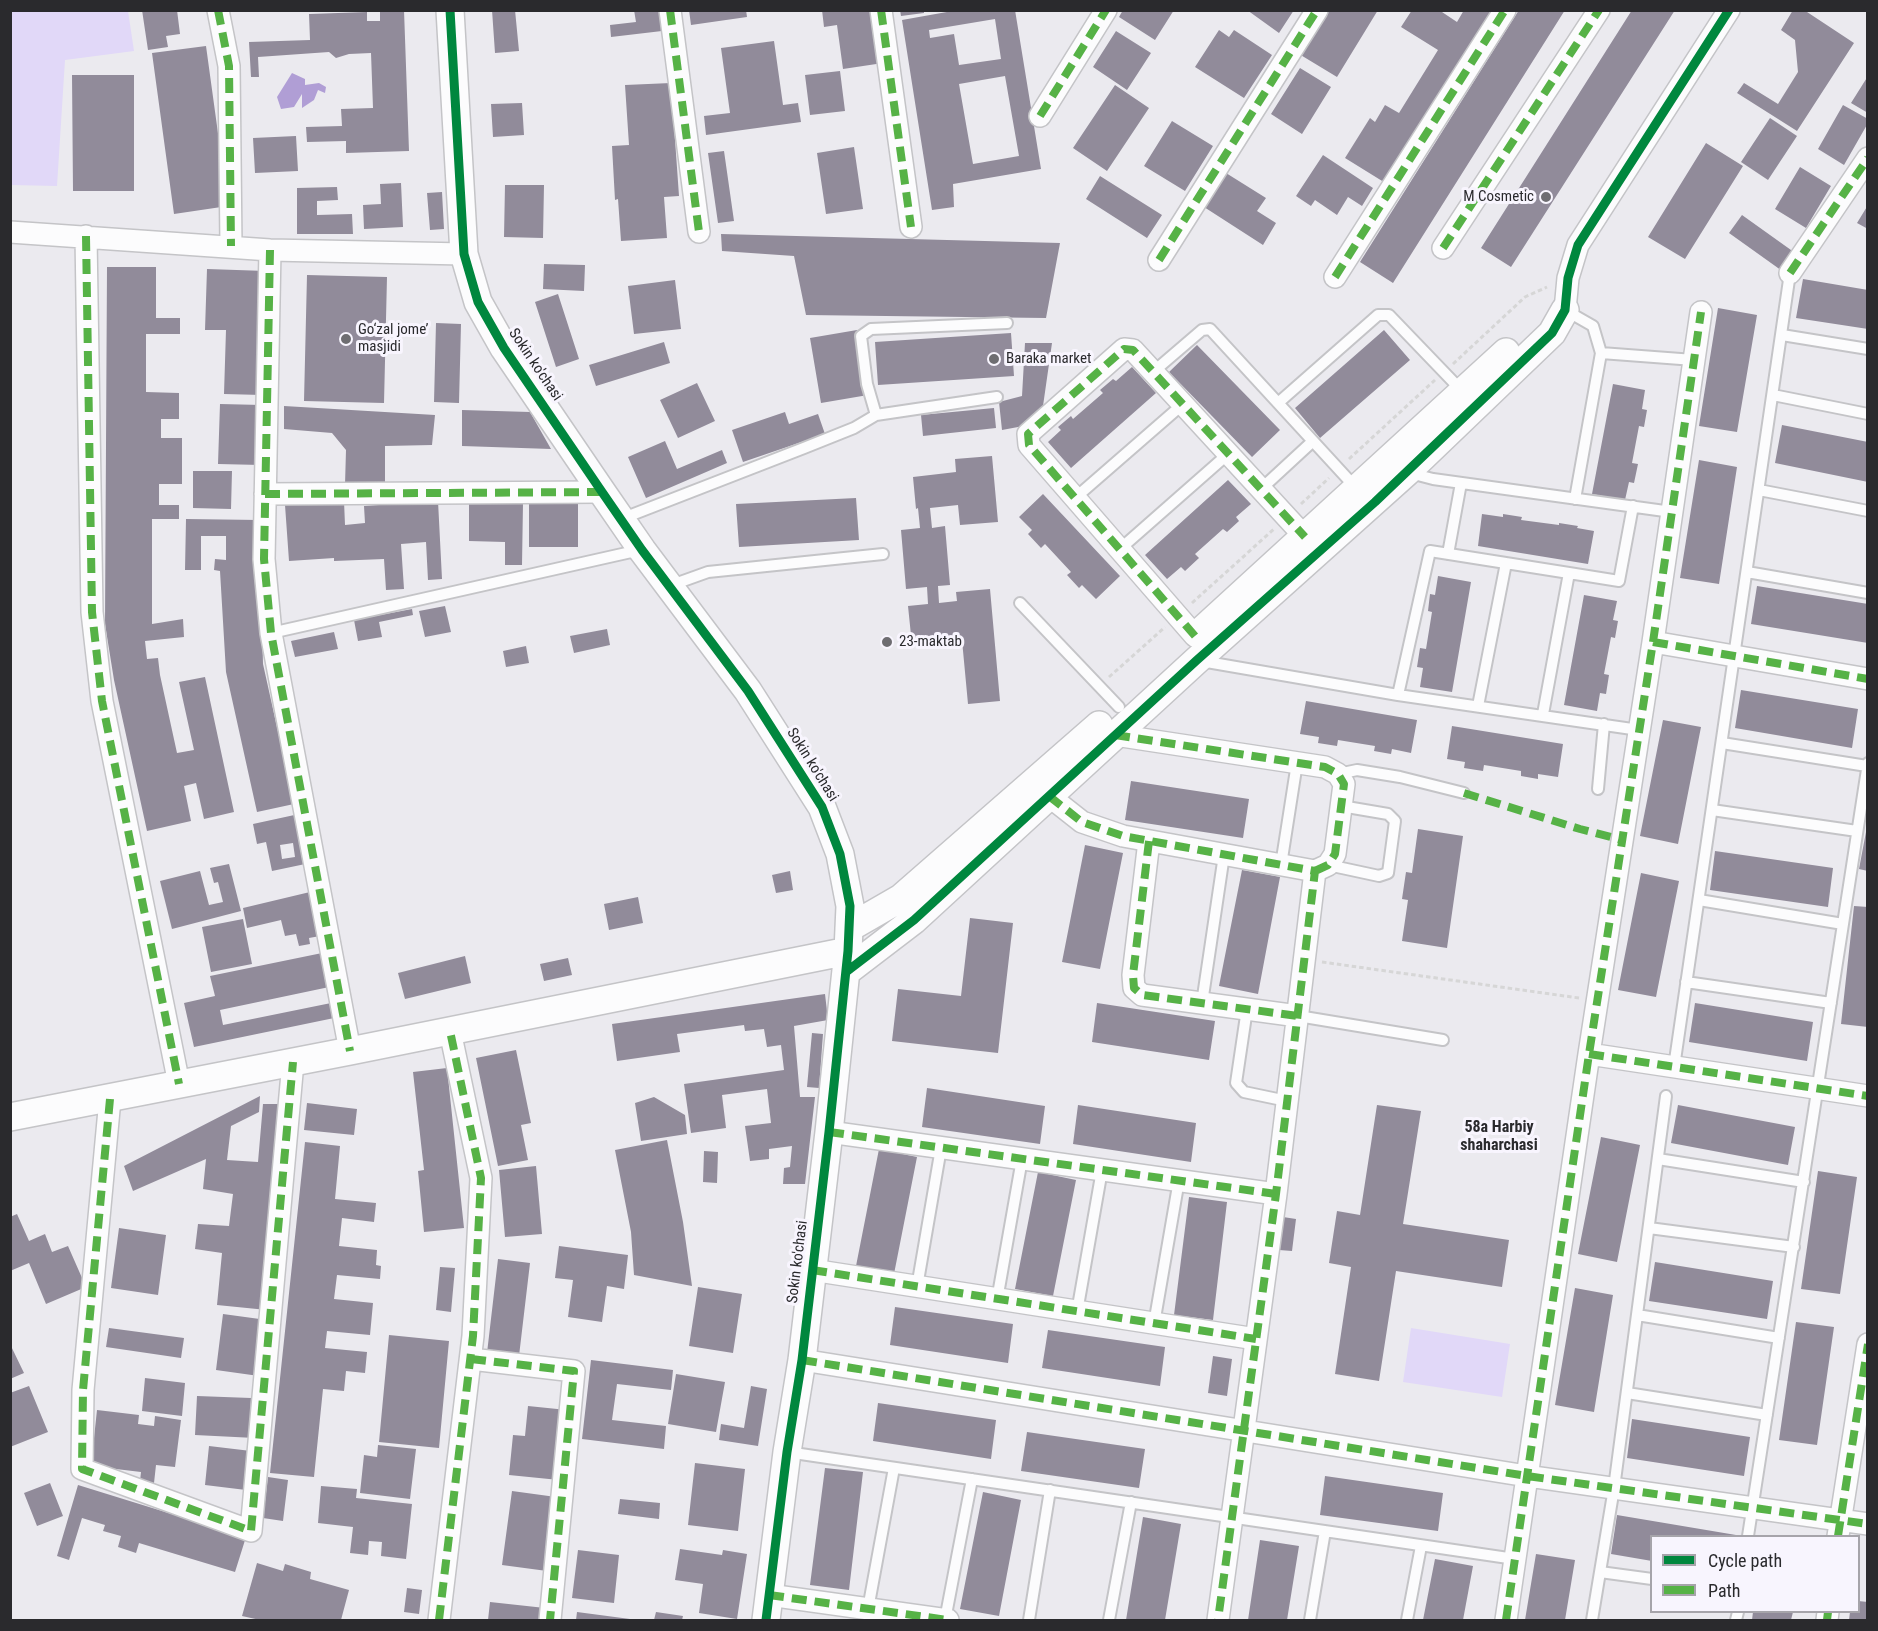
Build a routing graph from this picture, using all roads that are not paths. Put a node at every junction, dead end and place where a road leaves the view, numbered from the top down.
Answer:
1 (218, 10) edge
2 (450, 10) edge
3 (670, 10) edge
4 (882, 10) edge
5 (1106, 10) edge
6 (1317, 10) edge
7 (1504, 10) edge
8 (1599, 10) edge
9 (1729, 10) edge
10 (1040, 116) dead end
11 (1868, 158) edge
12 (911, 227) dead end
13 (10, 232) edge
14 (699, 232) dead end
15 (86, 236) junction
16 (231, 246) junction
17 (1443, 248) dead end
18 (270, 250) junction
19 (464, 254) junction
20 (1159, 260) dead end
21 (1790, 273) joint
22 (1335, 278) dead end
23 (1565, 310) junction
24 (1701, 312) dead end
25 (1007, 323) dead end
26 (1782, 335) junction
27 (1868, 349) edge
28 (1601, 353) junction
29 (1694, 360) junction
30 (1153, 372) junction
31 (1463, 392) junction
32 (1773, 395) junction
33 (996, 397) dead end
34 (1278, 403) junction
35 (1183, 404) junction
36 (1868, 414) edge
37 (876, 416) junction
38 (1313, 441) junction
39 (1228, 454) junction
40 (1407, 472) junction
41 (1461, 483) junction
42 (1261, 489) junction
43 (1357, 489) junction
44 (1759, 490) junction
45 (602, 492) junction
46 (265, 494) junction
47 (1075, 498) junction
48 (1575, 499) junction
49 (1632, 506) junction
50 (1868, 511) edge
51 (1672, 512) junction
52 (621, 519) junction
53 (1305, 537) junction
54 (1120, 549) junction
55 (642, 550) junction
56 (883, 554) dead end
57 (1448, 554) junction
58 (1506, 563) junction
59 (1747, 572) junction
60 (1569, 573) junction
61 (669, 586) junction
62 (1868, 593) edge
63 (1020, 603) dead end
64 (271, 633) junction
65 (1653, 642) junction
66 (1196, 648) junction
67 (1735, 656) junction
68 (1868, 679) edge
69 (1398, 695) junction
70 (1478, 706) junction
71 (1119, 707) junction
72 (1542, 714) junction
73 (1604, 724) junction
74 (1639, 730) junction
75 (1115, 735) junction
76 (1722, 743) junction
77 (1297, 763) junction
78 (1867, 765) edge
79 (1338, 774) junction
80 (1598, 789) dead end
81 (1464, 792) dead end
82 (1049, 796) junction
83 (1341, 806) junction
84 (1712, 810) junction
85 (1857, 831) junction
86 (1149, 841) junction
87 (1224, 855) junction
88 (1281, 865) junction
89 (1321, 868) junction
90 (1699, 900) junction
91 (1843, 924) junction
92 (848, 950) junction
93 (1686, 982) junction
94 (1202, 1003) junction
95 (1831, 1003) junction
96 (1247, 1009) junction
97 (1298, 1016) junction
98 (450, 1031) junction
99 (1443, 1040) dead end
100 (350, 1052) junction
101 (1589, 1054) junction
102 (293, 1062) junction
103 (1674, 1067) junction
104 (179, 1084) junction
105 (1818, 1090) junction
106 (1666, 1096) dead end
107 (1868, 1096) edge
108 (110, 1099) junction
109 (1287, 1101) junction
110 (10, 1117) edge
111 (830, 1132) junction
112 (941, 1148) junction
113 (1022, 1159) junction
114 (1658, 1159) junction
115 (1102, 1170) junction
116 (1179, 1180) junction
117 (1804, 1182) junction
118 (1276, 1194) junction
119 (1648, 1228) junction
120 (1794, 1247) junction
121 (812, 1270) junction
122 (917, 1287) junction
123 (997, 1300) junction
124 (1077, 1312) junction
125 (1637, 1316) junction
126 (1154, 1323) junction
127 (1779, 1338) junction
128 (1256, 1339) junction
129 (1868, 1344) edge
130 (471, 1359) junction
131 (802, 1360) junction
132 (1626, 1393) junction
133 (1767, 1415) junction
134 (1244, 1431) junction
135 (787, 1452) junction
136 (894, 1468) junction
137 (1527, 1476) junction
138 (972, 1479) junction
139 (1614, 1488) junction
140 (1050, 1490) junction
141 (1131, 1502) junction
142 (1752, 1508) junction
143 (1233, 1517) junction
144 (1868, 1524) edge
145 (1840, 1528) edge
146 (1325, 1531) junction
147 (1748, 1535) edge
148 (1421, 1546) junction
149 (1515, 1559) junction
150 (1600, 1572) junction
151 (1650, 1579) edge
152 (767, 1608) edge
153 (868, 1609) junction
154 (439, 1620) edge
155 (550, 1620) edge
156 (946, 1620) edge
157 (1029, 1620) edge
158 (1109, 1620) edge
159 (1218, 1620) edge
160 (1310, 1620) edge
161 (1407, 1620) edge
162 (1506, 1620) edge
163 (1592, 1620) edge

1 - 16 street
2 - 19 street, Sokin ko'chasi
3 - 14 street
4 - 12 street
5 - 10 street
6 - 20 street
7 - 22 street
8 - 17 street
9 - 23 street
11 - 21 street
13 - 15 street
15 - 16 street
15 - 104 street
16 - 18 street
18 - 19 street
18 - 46 street
19 - 45 street, Sokin ko'chasi
21 - 26 lane
23 - 28 lane
23 - 31 street
23 - 40 street
24 - 29 street
25 - 37 lane
26 - 27 lane
26 - 32 lane
28 - 29 lane
28 - 48 lane
29 - 51 street
30 - 34 lane
30 - 35 street
30 - 47 street
31 - 34 lane
31 - 43 street
32 - 36 lane
32 - 44 lane
33 - 37 lane
34 - 38 lane
35 - 39 street
35 - 47 lane
37 - 52 lane
38 - 42 lane
38 - 43 lane
39 - 42 street
39 - 54 lane
40 - 41 lane
40 - 66 street
41 - 48 lane
41 - 57 lane
42 - 53 street
43 - 53 street
44 - 50 lane
44 - 59 lane
45 - 46 street
45 - 52 street, Sokin ko'chasi
46 - 64 street
47 - 54 street
48 - 49 lane
49 - 51 lane
49 - 60 lane
51 - 65 street
52 - 55 street, Sokin ko'chasi
53 - 66 street
54 - 66 street
55 - 61 street, Sokin ko'chasi
55 - 64 lane
56 - 61 lane
57 - 58 lane
57 - 69 lane
58 - 60 lane
58 - 70 lane
59 - 62 lane
59 - 67 lane
60 - 72 lane
61 - 92 street, Sokin ko'chasi
63 - 71 lane
64 - 100 street
65 - 67 street
65 - 74 street
66 - 69 lane
66 - 71 street
66 - 75 street
67 - 68 street
67 - 76 lane
69 - 70 lane
70 - 72 lane
71 - 92 street
72 - 73 lane
73 - 74 lane
73 - 80 lane
74 - 101 street
75 - 77 street
75 - 82 street
76 - 78 lane
76 - 84 lane
77 - 79 street
77 - 88 lane
78 - 85 lane
79 - 81 lane
79 - 83 street
82 - 86 street
82 - 92 street
83 - 89 street
83 - 89 lane
84 - 85 lane
84 - 90 lane
85 - 91 lane
86 - 87 street
86 - 94 street
87 - 88 street
87 - 94 lane
88 - 89 street
89 - 97 street
90 - 91 lane
90 - 93 lane
91 - 95 lane
92 - 98 street
92 - 111 street, Sokin ko'chasi
93 - 95 lane
93 - 103 lane
94 - 96 street
95 - 105 lane
96 - 97 street
96 - 109 lane
97 - 99 lane
97 - 109 street
98 - 100 street
98 - 130 street
100 - 102 street
101 - 103 street
101 - 137 street
102 - 104 street
102 - 108 street
103 - 105 street
104 - 108 street
105 - 107 street
105 - 117 lane
106 - 114 lane
108 - 110 street
109 - 118 street
111 - 112 street
111 - 121 street, Sokin ko'chasi
112 - 113 street
112 - 122 lane
113 - 115 street
113 - 123 lane
114 - 117 lane
114 - 119 lane
115 - 116 street
115 - 124 lane
116 - 118 street
116 - 126 lane
117 - 120 lane
118 - 128 street
119 - 120 lane
119 - 125 lane
120 - 127 lane
121 - 122 street
121 - 131 street, Sokin ko'chasi
122 - 123 street
123 - 124 street
124 - 126 street
125 - 127 lane
125 - 132 lane
126 - 128 street
127 - 133 lane
128 - 134 street
129 - 145 street
130 - 154 street
130 - 155 street
131 - 134 street
131 - 135 street, Sokin ko'chasi
132 - 133 lane
132 - 139 lane
133 - 142 lane
134 - 137 street
134 - 143 street
135 - 136 lane
135 - 152 street, Sokin ko'chasi
136 - 138 lane
136 - 153 lane
137 - 139 street
137 - 149 street
138 - 140 lane
138 - 156 lane
139 - 142 street
139 - 150 lane
140 - 141 lane
140 - 157 lane
141 - 143 lane
141 - 158 lane
142 - 145 street
142 - 147 lane
143 - 146 lane
143 - 159 street
144 - 145 street
146 - 148 lane
146 - 160 lane
148 - 149 lane
148 - 161 lane
149 - 162 street
150 - 151 lane
150 - 163 lane
152 - 153 street
153 - 156 street

